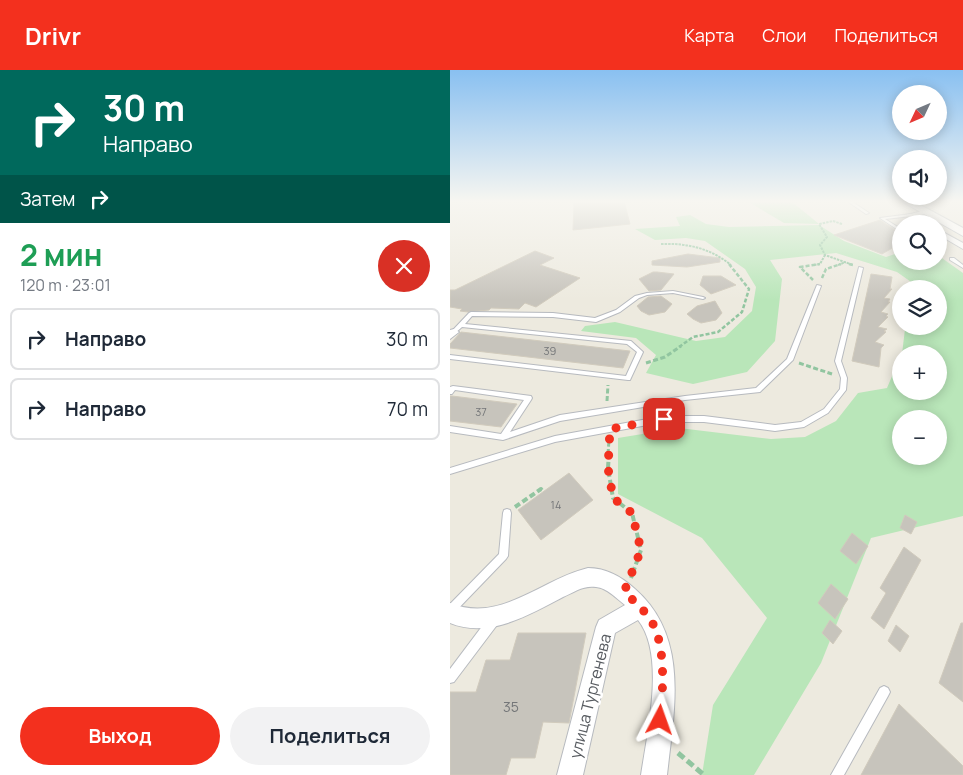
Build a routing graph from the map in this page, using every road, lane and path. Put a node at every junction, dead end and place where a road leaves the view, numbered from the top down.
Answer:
1 (824, 234) edge
2 (947, 237) edge
3 (963, 247) edge
4 (825, 255) junction
5 (952, 260) dead end
6 (846, 262) junction
7 (963, 267) edge
8 (861, 268) joint
9 (819, 286) junction
10 (703, 298) dead end
11 (455, 331) edge
12 (450, 357) edge
13 (790, 360) junction
14 (609, 376) junction
15 (844, 378) junction
16 (450, 392) edge
17 (607, 410) junction
18 (610, 429) junction
19 (450, 430) edge
20 (503, 437) junction
21 (450, 472) edge
22 (543, 492) dead end
23 (506, 513) joint
24 (624, 592) junction
25 (641, 608) junction
26 (450, 612) edge
27 (496, 617) junction
28 (450, 678) edge
29 (884, 692) dead end
30 (674, 750) dead end
31 (570, 775) edge
32 (654, 775) edge
33 (704, 775) edge
34 (837, 775) edge

1 - 4 path
2 - 3 street
4 - 6 path
4 - 9 path
5 - 7 lane
6 - 8 path
6 - 9 path
8 - 15 lane
9 - 13 lane
10 - 11 lane
11 - 14 lane
12 - 14 lane
13 - 15 path
13 - 17 lane
14 - 17 path
15 - 18 lane
16 - 20 lane
17 - 20 lane
18 - 21 lane
18 - 24 path
19 - 20 lane
22 - 23 path
23 - 26 lane
24 - 25 street
24 - 27 street
25 - 31 street, улица Тургенева
25 - 32 street
26 - 27 street
27 - 28 lane
29 - 34 lane
30 - 33 path

